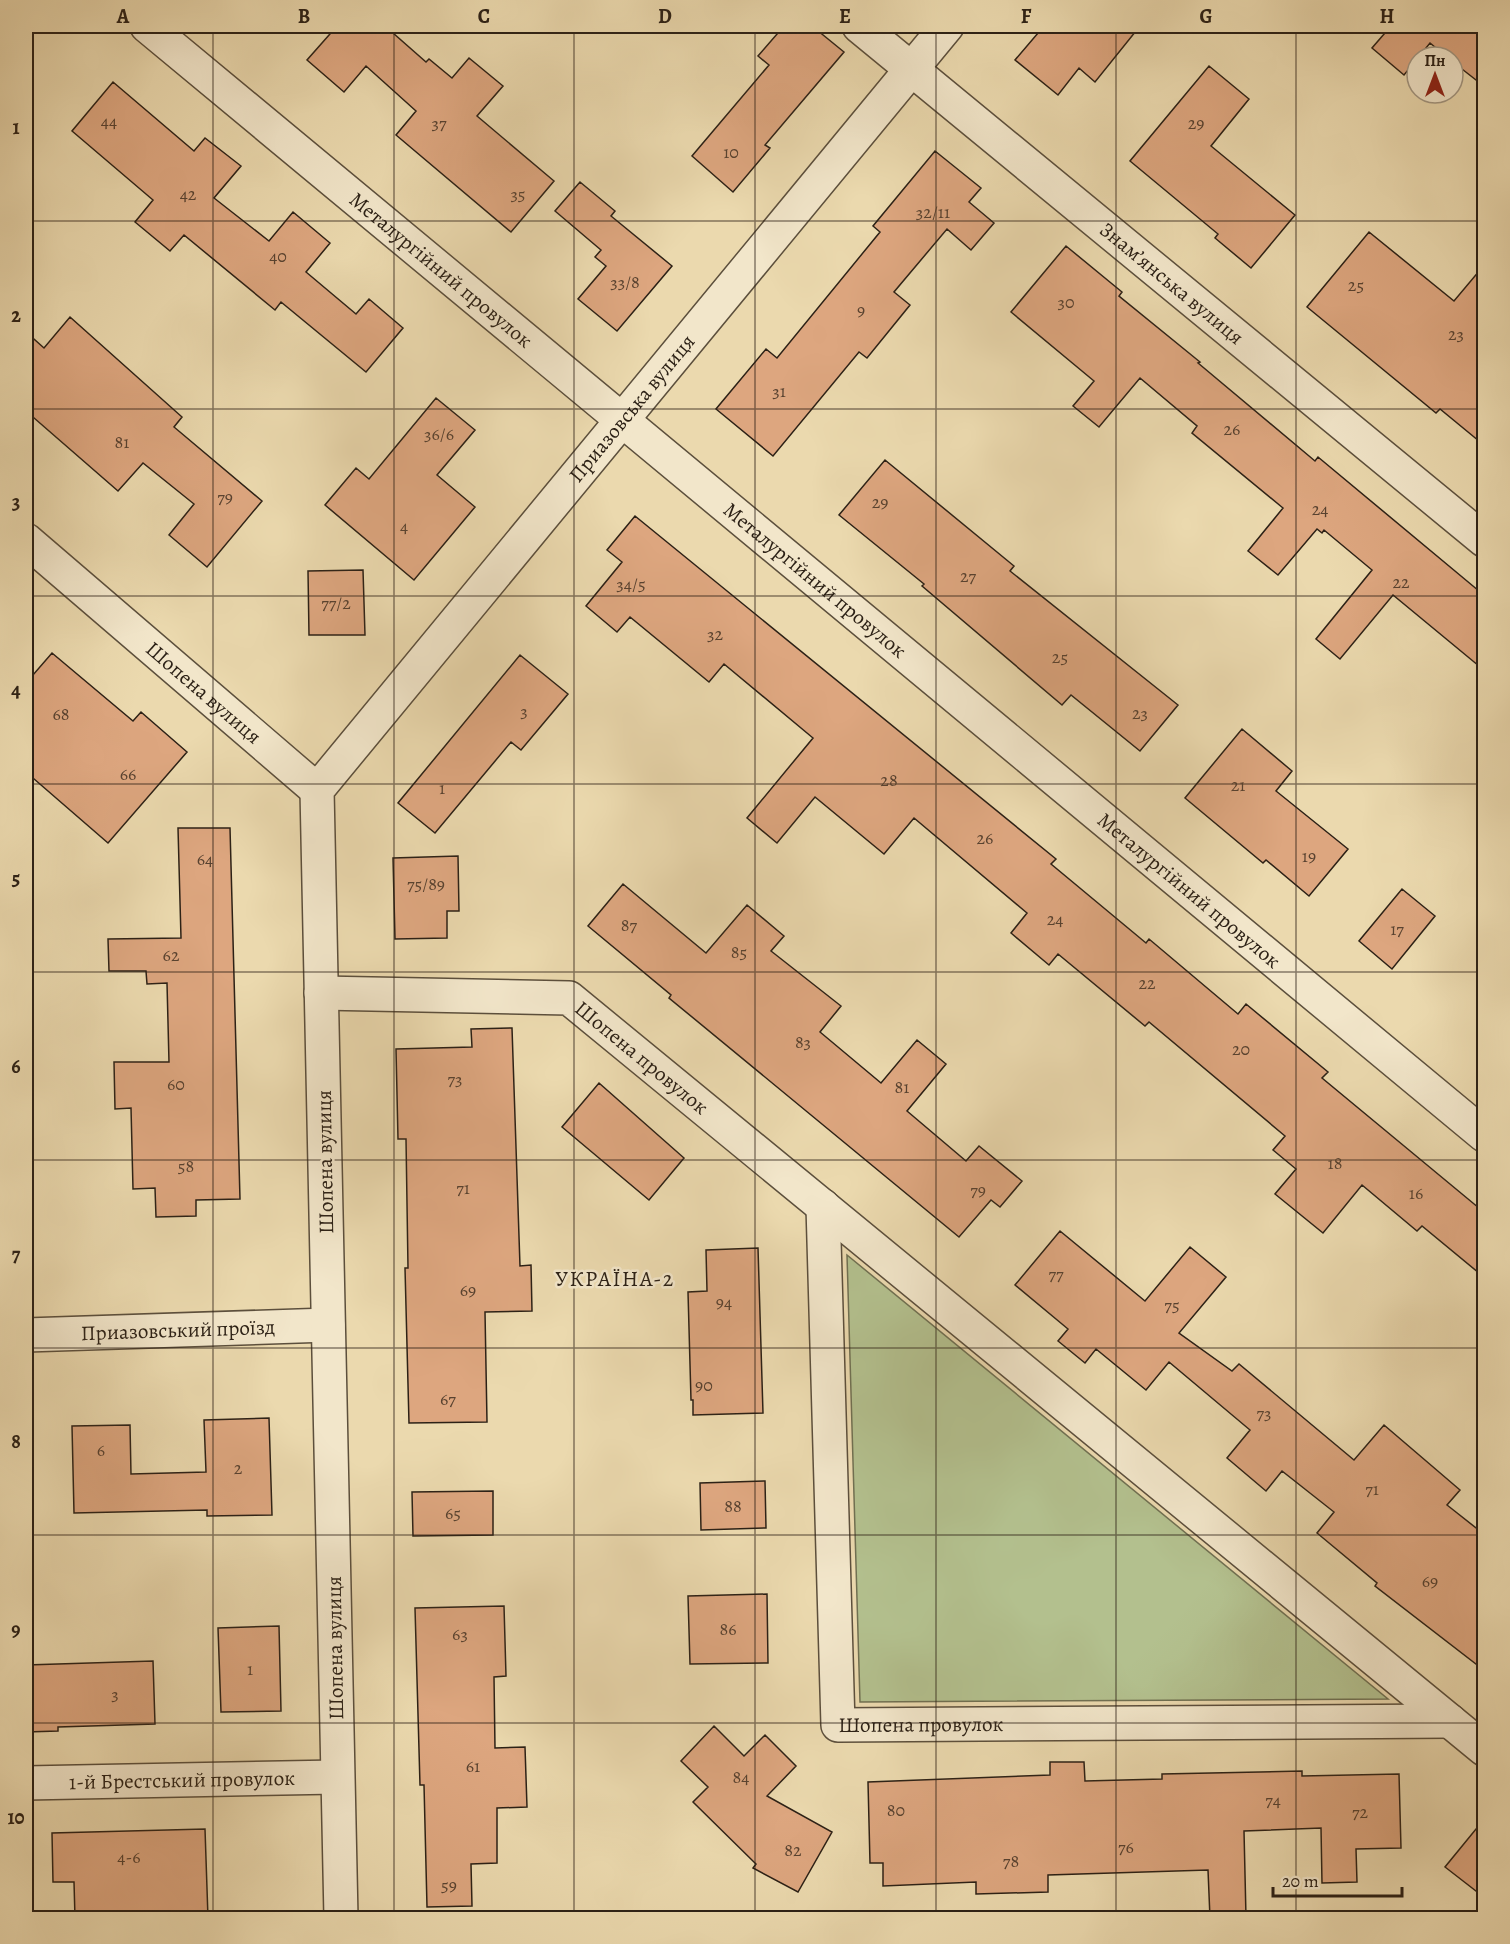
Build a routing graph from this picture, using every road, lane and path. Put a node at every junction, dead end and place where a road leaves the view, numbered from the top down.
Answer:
1 (147, 26) edge
2 (859, 26) edge
3 (947, 26) edge
4 (910, 69) junction
5 (622, 419) junction
6 (26, 540) edge
7 (1485, 540) edge
8 (317, 790) junction
9 (321, 993) junction
10 (1485, 1135) edge
11 (823, 1206) junction
12 (328, 1325) junction
13 (26, 1335) edge
14 (1450, 1721) junction
15 (1485, 1749) edge
16 (338, 1777) junction
17 (26, 1784) edge
18 (340, 1918) edge

1 - 5 street, Металургійний провулок
2 - 4 street, Знам’янська вулиця
3 - 4 street, Приазовська вулиця
4 - 5 street, Приазовська вулиця
4 - 7 street, Знам’янська вулиця
5 - 8 street, Приазовська вулиця
5 - 10 street, Металургійний провулок
6 - 8 street, Шопена вулиця
8 - 9 street, Шопена вулиця
9 - 11 street, Шопена провулок
9 - 12 street, Шопена вулиця
11 - 14 street, Шопена провулок
11 - 14 street, Шопена провулок
12 - 13 street, Приазовський проїзд
12 - 16 street, Шопена вулиця
14 - 15 street, Шопена провулок
16 - 17 street, 1-й Брестський провулок
16 - 18 street, Шопена вулиця

